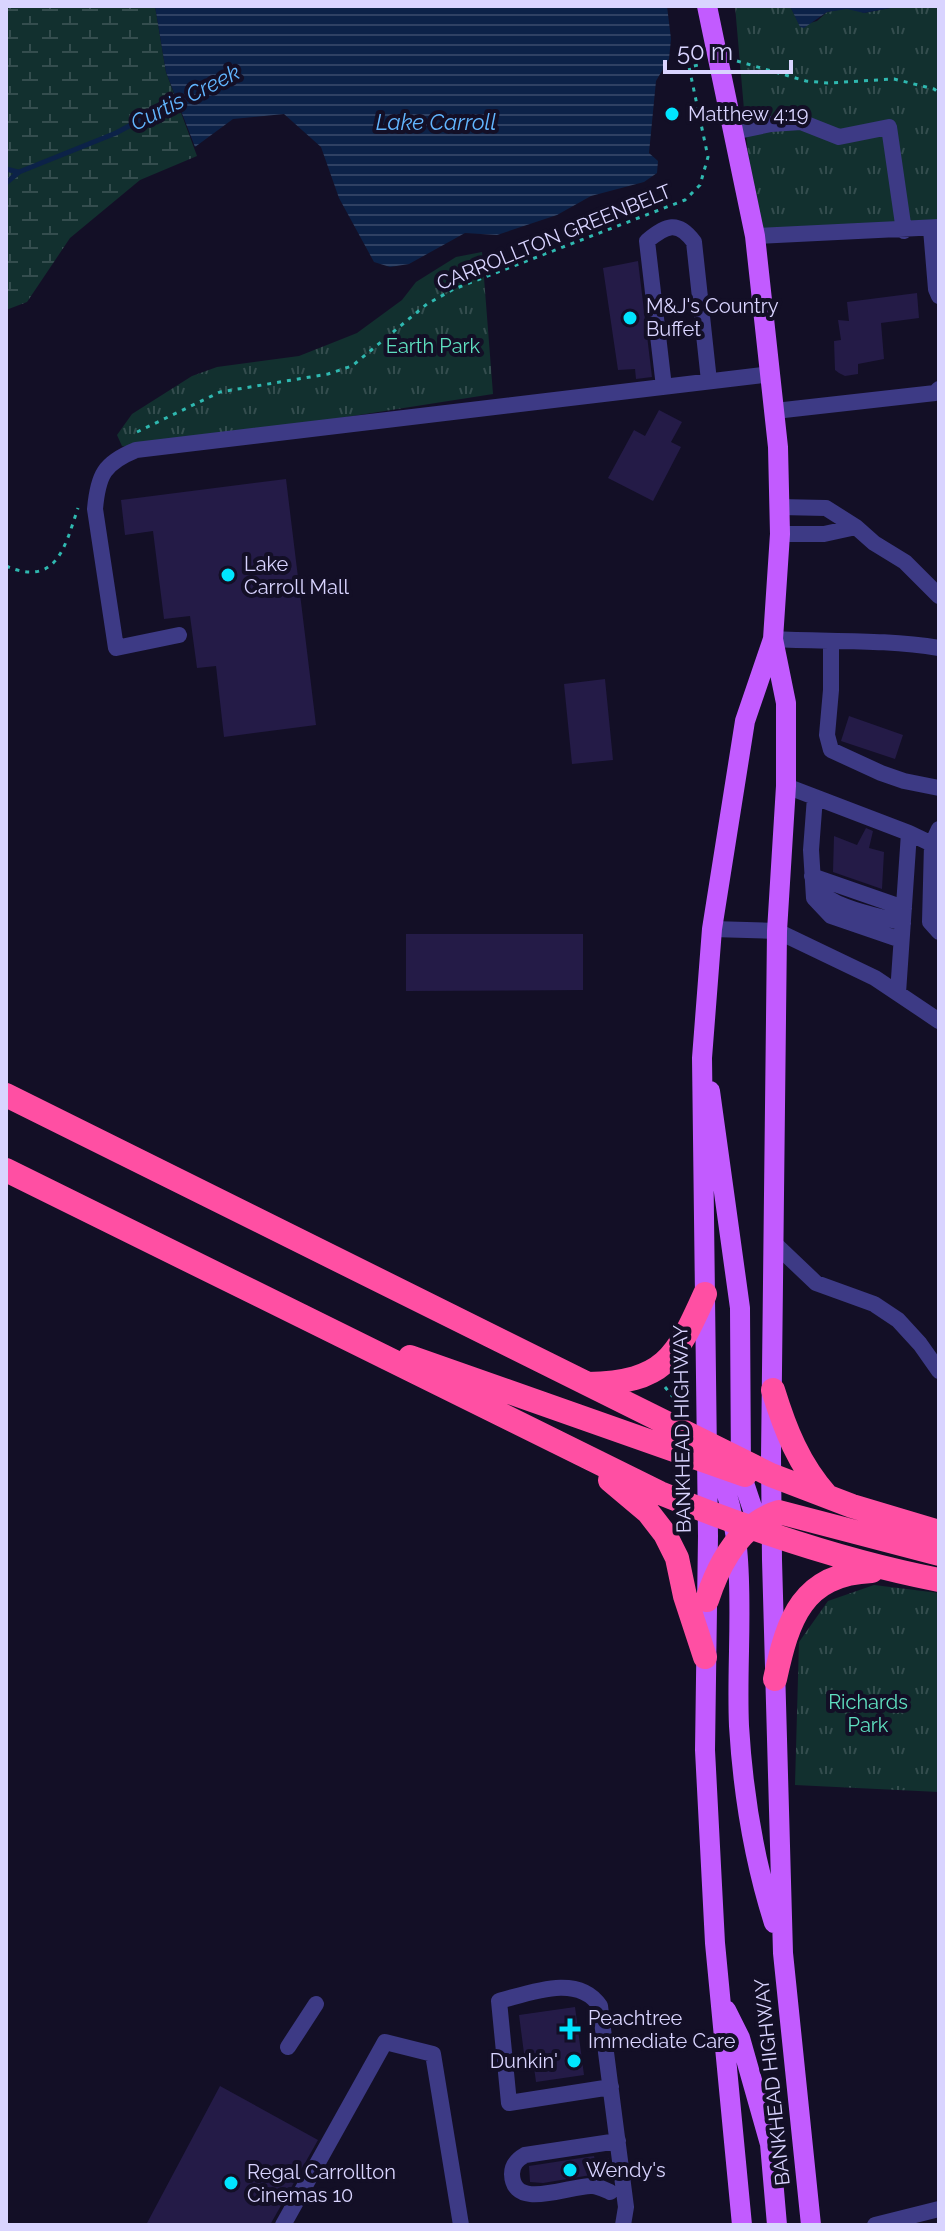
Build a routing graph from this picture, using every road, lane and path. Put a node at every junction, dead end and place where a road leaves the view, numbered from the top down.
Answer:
1 (707, 6) edge
2 (719, 63) junction
3 (939, 93) edge
4 (733, 132) junction
5 (935, 228) edge
6 (904, 231) junction
7 (755, 236) junction
8 (939, 296) edge
9 (771, 374) junction
10 (709, 381) junction
11 (664, 387) junction
12 (939, 389) edge
13 (775, 411) junction
14 (138, 432) dead end
15 (81, 499) dead end
16 (780, 507) junction
17 (856, 527) junction
18 (780, 534) junction
19 (6, 566) edge
20 (939, 596) edge
21 (179, 635) dead end
22 (773, 639) junction
23 (831, 643) junction
24 (939, 648) edge
25 (786, 786) junction
26 (939, 788) edge
27 (815, 797) junction
28 (909, 833) junction
29 (935, 837) edge
30 (812, 876) junction
31 (903, 923) junction
32 (712, 929) junction
33 (777, 931) junction
34 (939, 932) edge
35 (898, 993) junction
36 (939, 1021) edge
37 (703, 1040) junction
38 (6, 1095) edge
39 (6, 1170) edge
40 (774, 1243) junction
41 (705, 1294) junction
42 (276, 1304) junction
43 (939, 1371) edge
44 (658, 1377) dead end
45 (588, 1384) junction
46 (773, 1390) junction
47 (683, 1411) dead end
48 (588, 1459) junction
49 (723, 1462) junction
50 (771, 1475) junction
51 (829, 1498) junction
52 (707, 1512) junction
53 (753, 1527) junction
54 (939, 1532) edge
55 (939, 1554) edge
56 (889, 1570) junction
57 (939, 1580) edge
58 (707, 1600) junction
59 (705, 1657) junction
60 (775, 1679) junction
61 (783, 1953) junction
62 (720, 1999) junction
63 (316, 2004) dead end
64 (288, 2047) dead end
65 (611, 2087) junction
66 (618, 2141) junction
67 (610, 2192) dead end
68 (935, 2216) edge
69 (283, 2225) edge
70 (461, 2225) edge
71 (623, 2225) edge
72 (742, 2225) edge
73 (777, 2225) edge
74 (811, 2225) edge
75 (875, 2225) edge

1 - 2 main road, BANKHEAD HIGHWAY
2 - 3 path, CARROLLTON GREENBELT
2 - 4 main road, BANKHEAD HIGHWAY
2 - 14 path, CARROLLTON GREENBELT
4 - 6 street
4 - 7 main road, BANKHEAD HIGHWAY
5 - 6 street
5 - 8 street
6 - 7 street
7 - 9 main road, BANKHEAD HIGHWAY
9 - 10 street
9 - 13 main road, BANKHEAD HIGHWAY
10 - 11 street
10 - 11 street
11 - 21 street
12 - 13 street
13 - 16 main road, BANKHEAD HIGHWAY
15 - 19 path
16 - 17 street
16 - 18 main road, BANKHEAD HIGHWAY
17 - 18 street
17 - 20 street
18 - 22 main road, BANKHEAD HIGHWAY
22 - 23 street
22 - 25 main road, BANKHEAD HIGHWAY
22 - 32 main road, BANKHEAD HIGHWAY
23 - 24 street
23 - 26 street
25 - 27 street
25 - 33 main road, BANKHEAD HIGHWAY
27 - 28 street
27 - 30 street
28 - 29 street
28 - 31 street
29 - 34 street
30 - 31 street
30 - 31 street
31 - 35 street
32 - 33 street
32 - 37 main road, BANKHEAD HIGHWAY
33 - 35 street
33 - 40 main road, BANKHEAD HIGHWAY
35 - 36 street
37 - 41 main road, BANKHEAD HIGHWAY
37 - 49 main road
38 - 45 highway
39 - 42 highway
40 - 43 street
40 - 46 main road, BANKHEAD HIGHWAY
41 - 45 highway
41 - 49 main road, BANKHEAD HIGHWAY
42 - 48 highway
42 - 49 highway
44 - 47 path
45 - 49 highway
46 - 50 main road, BANKHEAD HIGHWAY
46 - 51 highway
48 - 52 highway
48 - 59 highway
49 - 50 highway
49 - 52 main road, BANKHEAD HIGHWAY
49 - 53 main road
50 - 51 highway
50 - 53 main road, BANKHEAD HIGHWAY
51 - 54 highway
52 - 53 highway
52 - 58 main road, BANKHEAD HIGHWAY
53 - 55 highway
53 - 56 highway
53 - 58 highway
53 - 60 main road, BANKHEAD HIGHWAY
53 - 61 main road
56 - 57 highway
56 - 60 highway
58 - 59 main road, BANKHEAD HIGHWAY
59 - 62 main road, BANKHEAD HIGHWAY
60 - 61 main road, BANKHEAD HIGHWAY
61 - 74 main road, BANKHEAD HIGHWAY
62 - 72 main road, BANKHEAD HIGHWAY
62 - 73 main road
63 - 64 street
65 - 65 street
65 - 66 street
66 - 67 street
66 - 71 street
68 - 75 street
69 - 70 street

